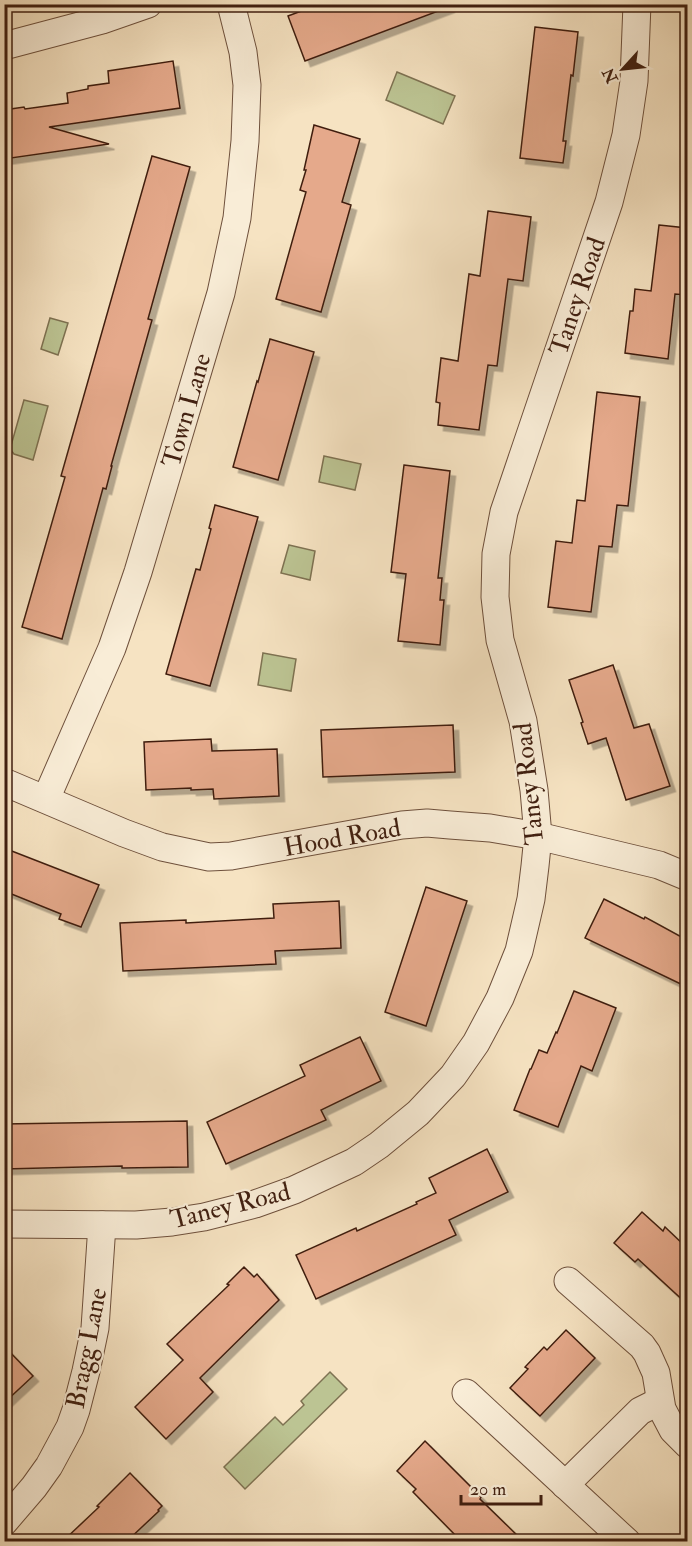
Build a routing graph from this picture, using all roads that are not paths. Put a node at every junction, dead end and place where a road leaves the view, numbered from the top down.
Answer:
1 (148, 4) edge
2 (231, 4) edge
3 (637, 4) edge
4 (4, 46) edge
5 (4, 782) edge
6 (46, 799) junction
7 (538, 836) junction
8 (687, 877) edge
9 (4, 1224) edge
10 (102, 1225) junction
11 (568, 1281) dead end
12 (466, 1393) dead end
13 (660, 1401) junction
14 (687, 1445) edge
15 (565, 1485) junction
16 (4, 1522) edge
17 (627, 1542) edge

1 - 4 street
2 - 6 street, Town Lane
3 - 7 street, Taney Road
5 - 6 street, Hood Road
6 - 7 street, Hood Road
7 - 8 street, Hood Road
7 - 10 street, Taney Road
9 - 10 street, Taney Road
10 - 16 street, Bragg Lane
11 - 13 street
12 - 15 street
13 - 14 street
13 - 15 street
15 - 17 street

